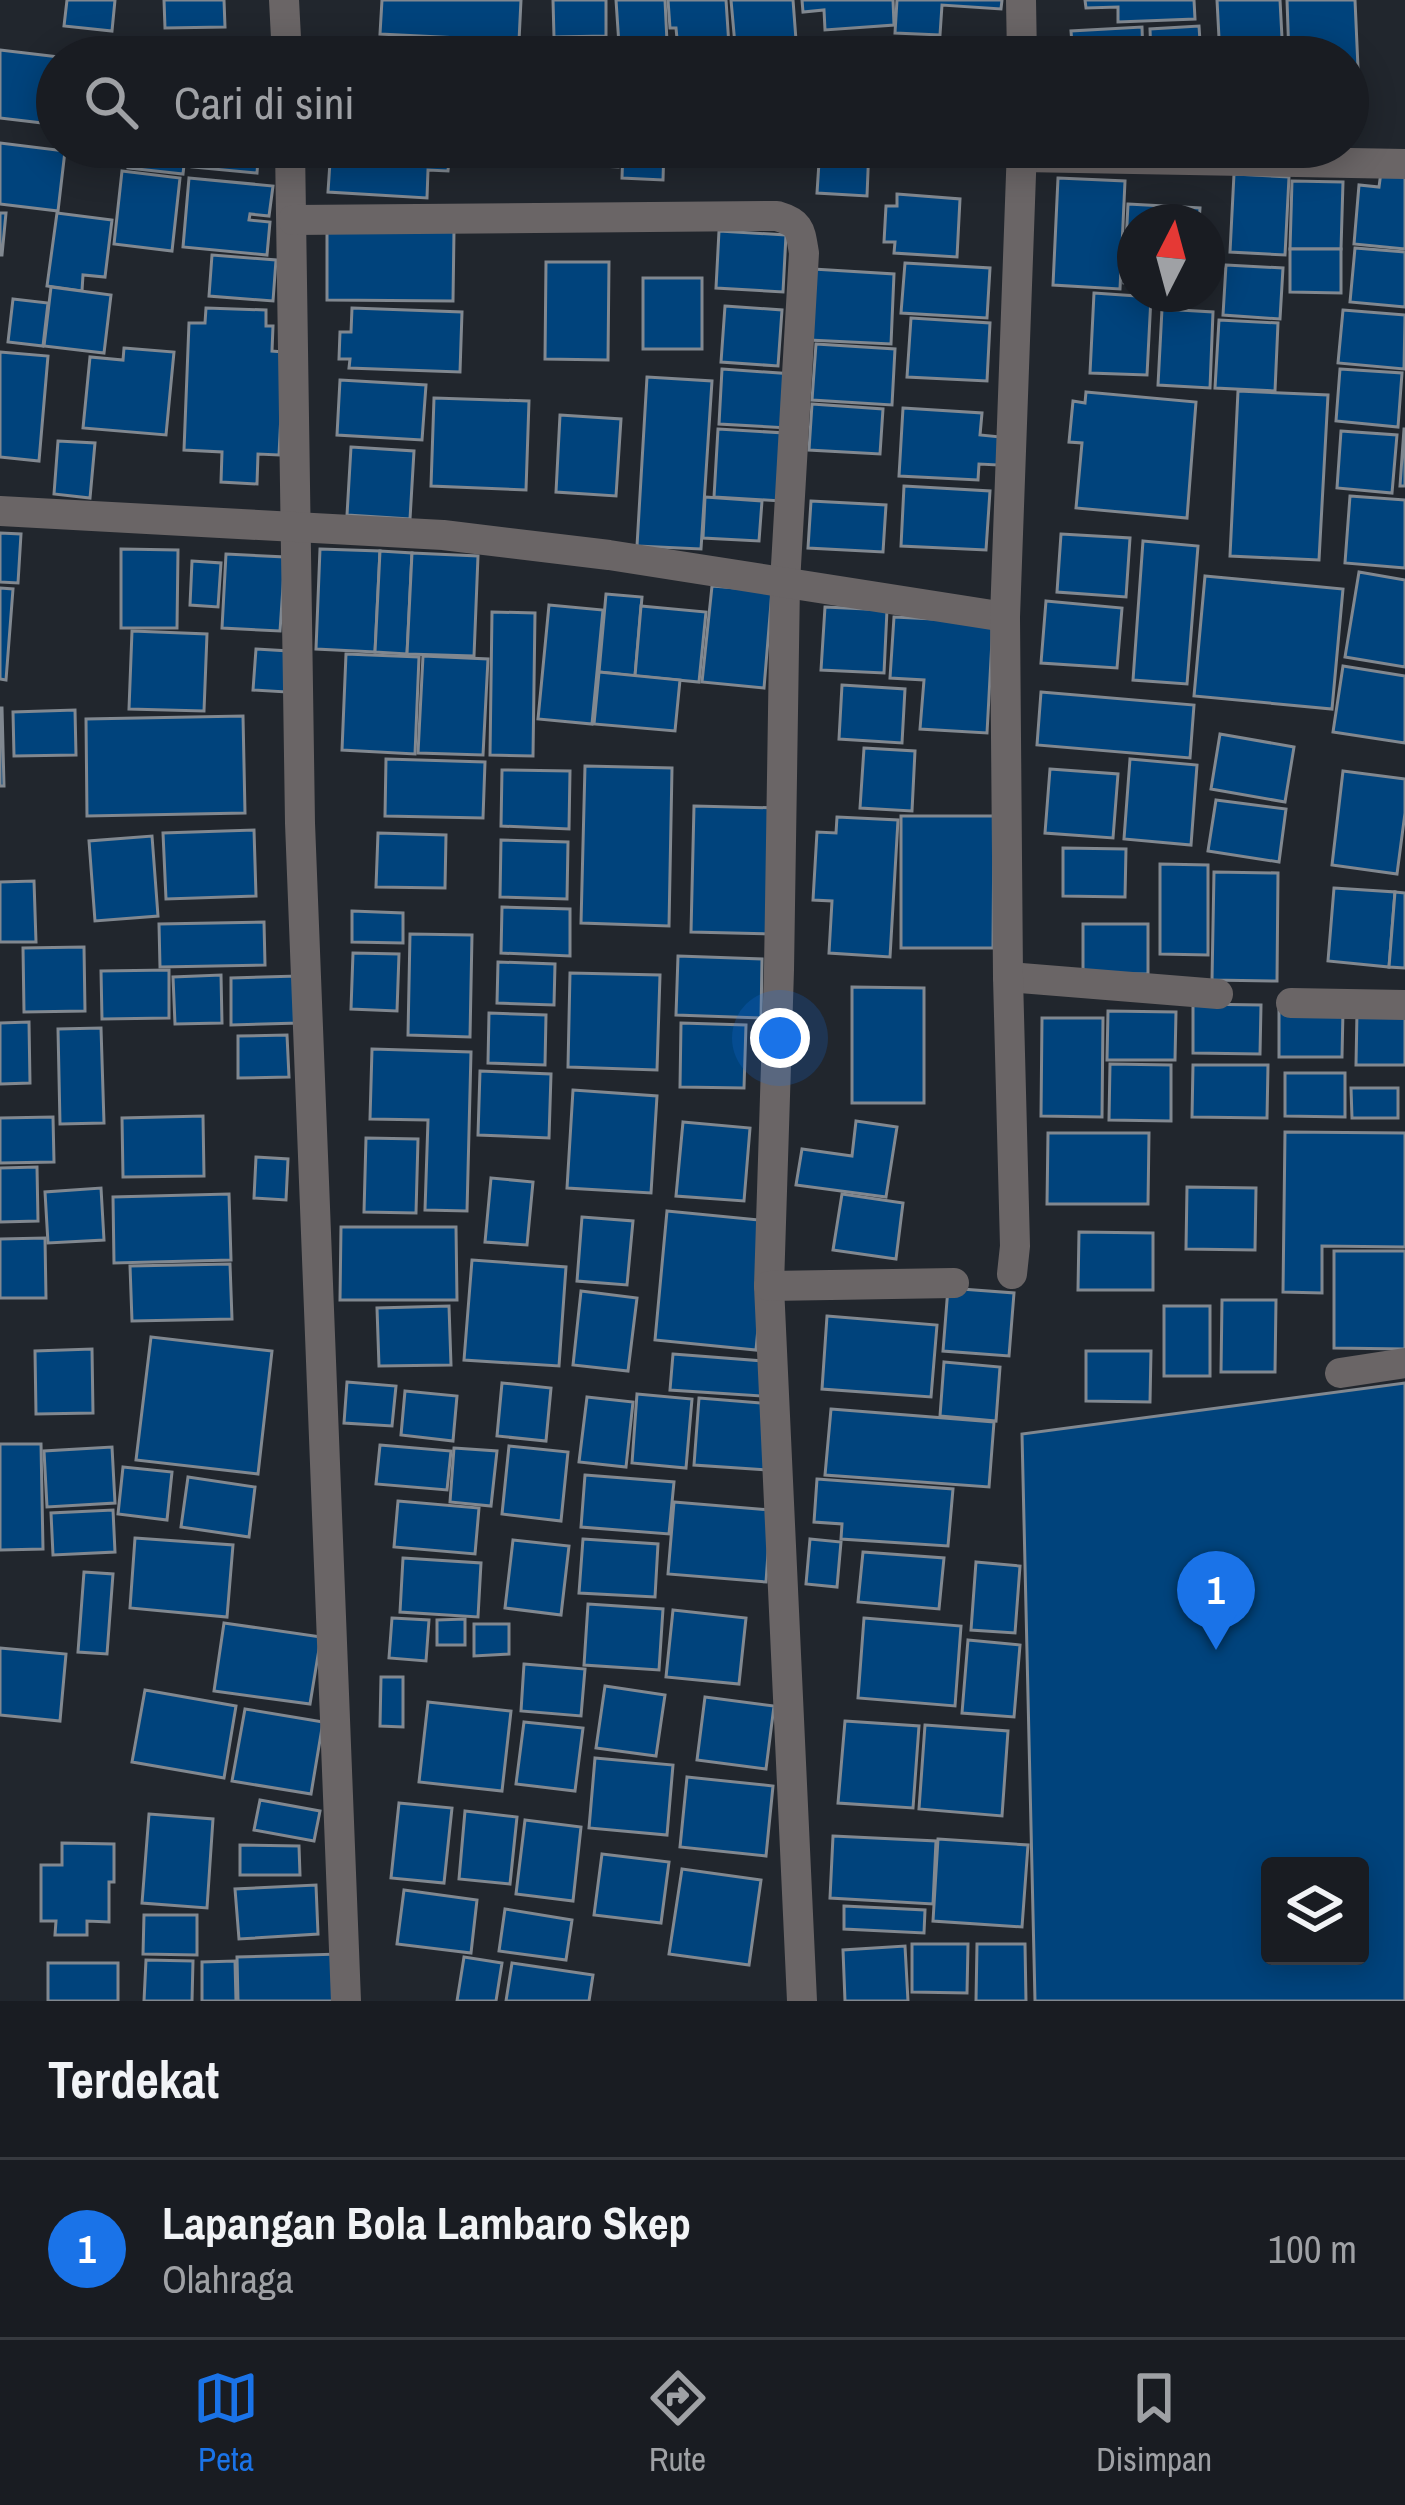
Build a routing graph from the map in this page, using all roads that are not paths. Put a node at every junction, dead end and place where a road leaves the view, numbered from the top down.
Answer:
1 (284, 0) edge
2 (1021, 0) edge
3 (285, 36) edge
4 (1022, 36) edge
5 (1369, 163) edge
6 (1405, 164) edge
7 (291, 168) edge
8 (1021, 168) edge
9 (293, 220) junction
10 (0, 512) edge
11 (295, 527) junction
12 (784, 583) junction
13 (1005, 617) junction
14 (1008, 977) junction
15 (1218, 994) dead end
16 (1291, 1004) dead end
17 (1405, 1005) edge
18 (1012, 1274) dead end
19 (954, 1283) dead end
20 (770, 1286) junction
21 (1405, 1363) edge
22 (1340, 1373) dead end
23 (346, 2001) edge
24 (802, 2001) edge

1 - 3 street
2 - 4 street
5 - 6 street
7 - 9 street
8 - 13 street
9 - 11 street
9 - 12 street
10 - 11 street
11 - 12 street
11 - 23 street
12 - 13 street
12 - 20 street
13 - 14 street
14 - 15 street
14 - 18 street
16 - 17 street
19 - 20 street
20 - 24 street
21 - 22 street

